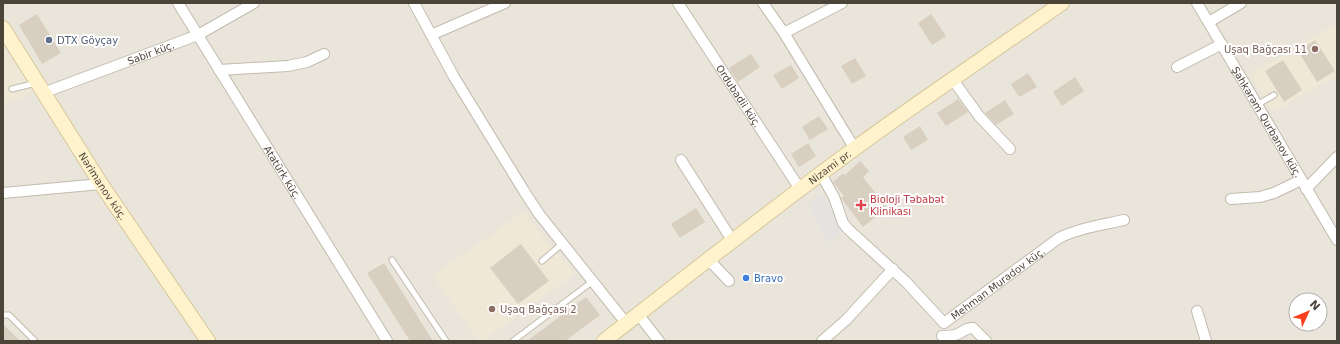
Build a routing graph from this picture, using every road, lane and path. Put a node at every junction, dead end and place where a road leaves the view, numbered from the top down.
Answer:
1 (178, 3) edge
2 (254, 3) edge
3 (414, 3) edge
4 (505, 3) edge
5 (678, 3) edge
6 (763, 3) edge
7 (842, 3) edge
8 (1062, 3) edge
9 (1197, 3) edge
10 (1241, 3) edge
11 (1209, 22) junction
12 (3, 28) edge
13 (784, 33) junction
14 (198, 35) junction
15 (431, 35) junction
16 (1222, 44) junction
17 (324, 54) dead end
18 (1177, 67) dead end
19 (220, 70) junction
20 (953, 80) junction
21 (40, 88) junction
22 (12, 89) dead end
23 (1274, 95) dead end
24 (1257, 105) junction
25 (855, 149) junction
26 (1010, 149) dead end
27 (1337, 157) edge
28 (681, 160) dead end
29 (821, 174) junction
30 (101, 184) junction
31 (1304, 184) junction
32 (800, 189) junction
33 (3, 193) edge
34 (1231, 199) dead end
35 (1124, 220) dead end
36 (732, 240) junction
37 (1337, 240) edge
38 (563, 244) junction
39 (708, 259) junction
40 (392, 260) dead end
41 (542, 260) dead end
42 (893, 269) junction
43 (593, 281) junction
44 (729, 281) dead end
45 (1196, 310) dead end
46 (638, 314) junction
47 (3, 315) edge
48 (626, 323) junction
49 (944, 323) junction
50 (940, 338) edge
51 (35, 341) edge
52 (208, 341) edge
53 (387, 341) edge
54 (446, 341) edge
55 (513, 341) edge
56 (604, 341) edge
57 (659, 341) edge
58 (822, 341) edge
59 (986, 341) edge
60 (1206, 341) edge

1 - 14 street, Atatürk küç.
2 - 14 street, Sabir küç.
3 - 15 street
4 - 15 street
5 - 32 street, Ordubadii küç.
6 - 13 street
7 - 13 street
8 - 20 street, Nizami pr.
9 - 11 street, Şahkərəm Qurbanov küç.
10 - 11 street
11 - 16 street, Şahkərəm Qurbanov küç.
12 - 21 street, Nərimanov küç.
13 - 25 street
14 - 19 street, Atatürk küç.
14 - 21 street, Sabir küç.
15 - 38 street
16 - 18 street
16 - 24 street, Şahkərəm Qurbanov küç.
17 - 19 street
19 - 53 street, Atatürk küç.
20 - 25 street, Nizami pr.
20 - 26 street
21 - 22 lane
21 - 30 street, Nərimanov küç.
23 - 24 lane
24 - 31 street, Şahkərəm Qurbanov küç.
25 - 29 street, Nizami pr.
27 - 31 street
28 - 36 street
29 - 32 street, Nizami pr.
29 - 42 street, Mehman Muradov küç.
30 - 33 street
30 - 52 street, Nərimanov küç.
31 - 34 street
31 - 37 street, Şahkərəm Qurbanov küç.
32 - 36 street, Nizami pr.
35 - 49 street, Mehman Muradov küç.
36 - 39 street, Nizami pr.
38 - 41 lane
38 - 43 street
39 - 44 street
39 - 46 street, Nizami pr.
40 - 54 lane
42 - 49 street, Mehman Muradov küç.
42 - 58 street
43 - 48 street
43 - 55 lane
45 - 60 street
46 - 48 street, Nizami pr.
46 - 57 street
47 - 51 lane
48 - 56 street, Nizami pr.
49 - 50 street
50 - 59 street

